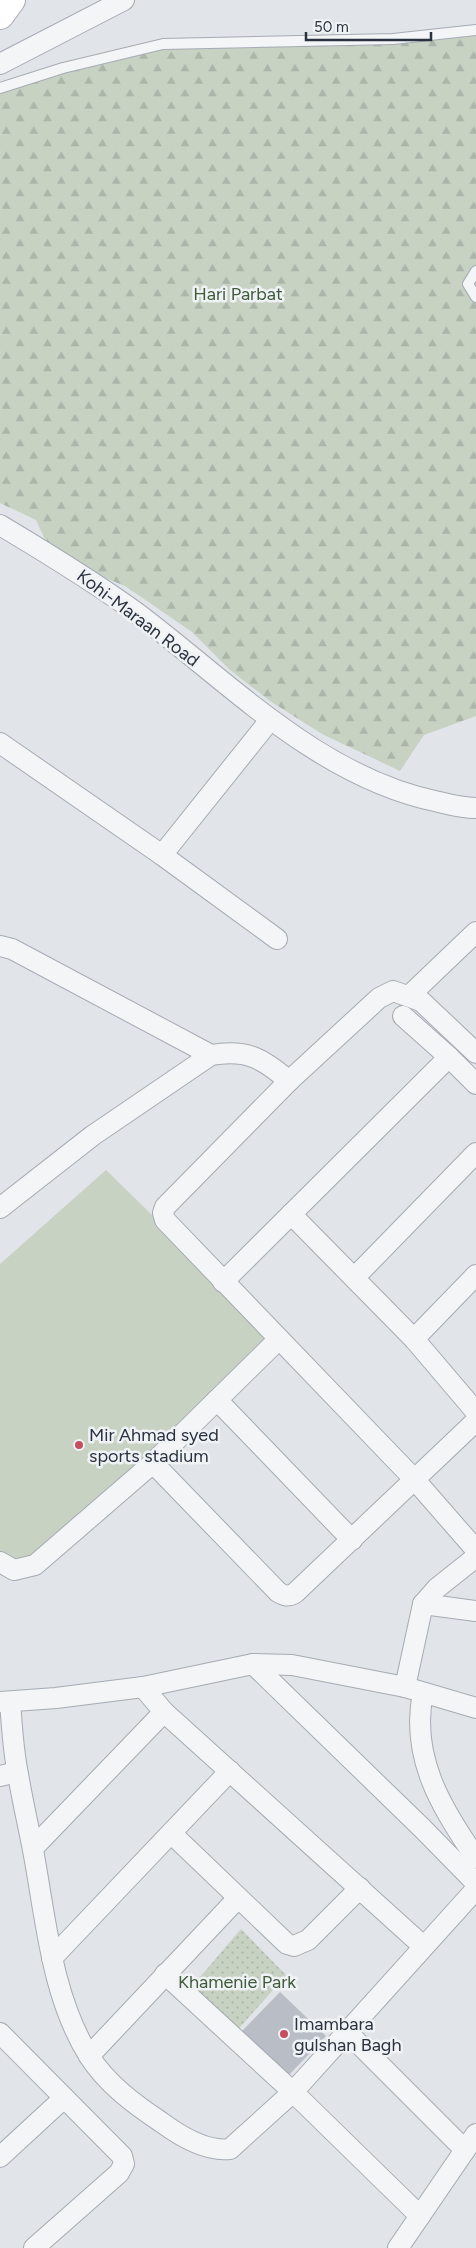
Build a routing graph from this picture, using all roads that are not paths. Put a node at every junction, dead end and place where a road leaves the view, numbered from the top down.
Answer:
1 (11, 0) edge
2 (124, 0) edge
3 (0, 15) edge
4 (476, 30) edge
5 (0, 64) edge
6 (0, 88) edge
7 (476, 271) edge
8 (476, 297) edge
9 (0, 525) edge
10 (270, 720) junction
11 (0, 744) edge
12 (476, 808) edge
13 (162, 855) junction
14 (476, 932) edge
15 (277, 939) dead end
16 (0, 946) edge
17 (409, 996) junction
18 (403, 1016) dead end
19 (476, 1054) edge
20 (211, 1055) junction
21 (449, 1057) junction
22 (289, 1081) junction
23 (476, 1084) edge
24 (476, 1153) edge
25 (0, 1208) edge
26 (291, 1214) junction
27 (476, 1275) edge
28 (355, 1278) junction
29 (223, 1282) junction
30 (279, 1339) junction
31 (414, 1339) junction
32 (218, 1400) junction
33 (476, 1412) edge
34 (476, 1421) edge
35 (153, 1463) junction
36 (415, 1480) junction
37 (352, 1540) junction
38 (476, 1550) edge
39 (476, 1557) edge
40 (0, 1562) edge
41 (424, 1604) junction
42 (476, 1611) edge
43 (253, 1664) junction
44 (143, 1687) junction
45 (414, 1690) junction
46 (5, 1702) edge
47 (476, 1708) edge
48 (164, 1712) junction
49 (230, 1771) junction
50 (9, 1774) edge
51 (172, 1834) junction
52 (33, 1848) junction
53 (476, 1858) edge
54 (476, 1883) edge
55 (360, 1888) junction
56 (476, 1889) edge
57 (238, 1898) junction
58 (423, 1946) junction
59 (52, 1958) junction
60 (165, 1974) junction
61 (0, 2033) edge
62 (348, 2033) junction
63 (89, 2056) junction
64 (294, 2092) junction
65 (64, 2098) junction
66 (470, 2142) edge
67 (0, 2157) edge
68 (420, 2216) junction
69 (46, 2244) edge
70 (398, 2248) edge

1 - 3 street
2 - 5 street
4 - 6 lane
7 - 8 lane
9 - 10 street, Kohi-Maraan Road
10 - 12 street, Kohi-Maraan Road
10 - 13 street
11 - 13 street
13 - 15 street
14 - 17 street
16 - 20 street
17 - 19 street
17 - 22 street
18 - 21 street
20 - 22 street
20 - 25 street
21 - 23 street
21 - 26 street
22 - 29 street
24 - 28 street
26 - 28 street
26 - 29 street
27 - 31 street
28 - 31 street
29 - 30 street
30 - 32 street
30 - 36 street
31 - 33 street
32 - 35 street
32 - 37 street
34 - 36 street
35 - 37 street
35 - 40 street
36 - 37 street
36 - 38 street
39 - 41 street
41 - 42 street
41 - 45 street
43 - 44 street
43 - 45 street
43 - 54 street
44 - 46 street
44 - 48 street
45 - 47 street
45 - 53 street
46 - 50 street
48 - 49 street
48 - 52 street
49 - 51 street
49 - 55 street
50 - 52 street
51 - 57 street
51 - 59 street
52 - 59 street
55 - 57 street
55 - 58 street
56 - 58 street
57 - 60 street
58 - 62 street
59 - 63 street
60 - 63 street
60 - 64 street
61 - 65 street
62 - 64 street
62 - 66 street
63 - 64 street
64 - 68 street
65 - 67 street
65 - 69 street
66 - 68 street
68 - 70 street

